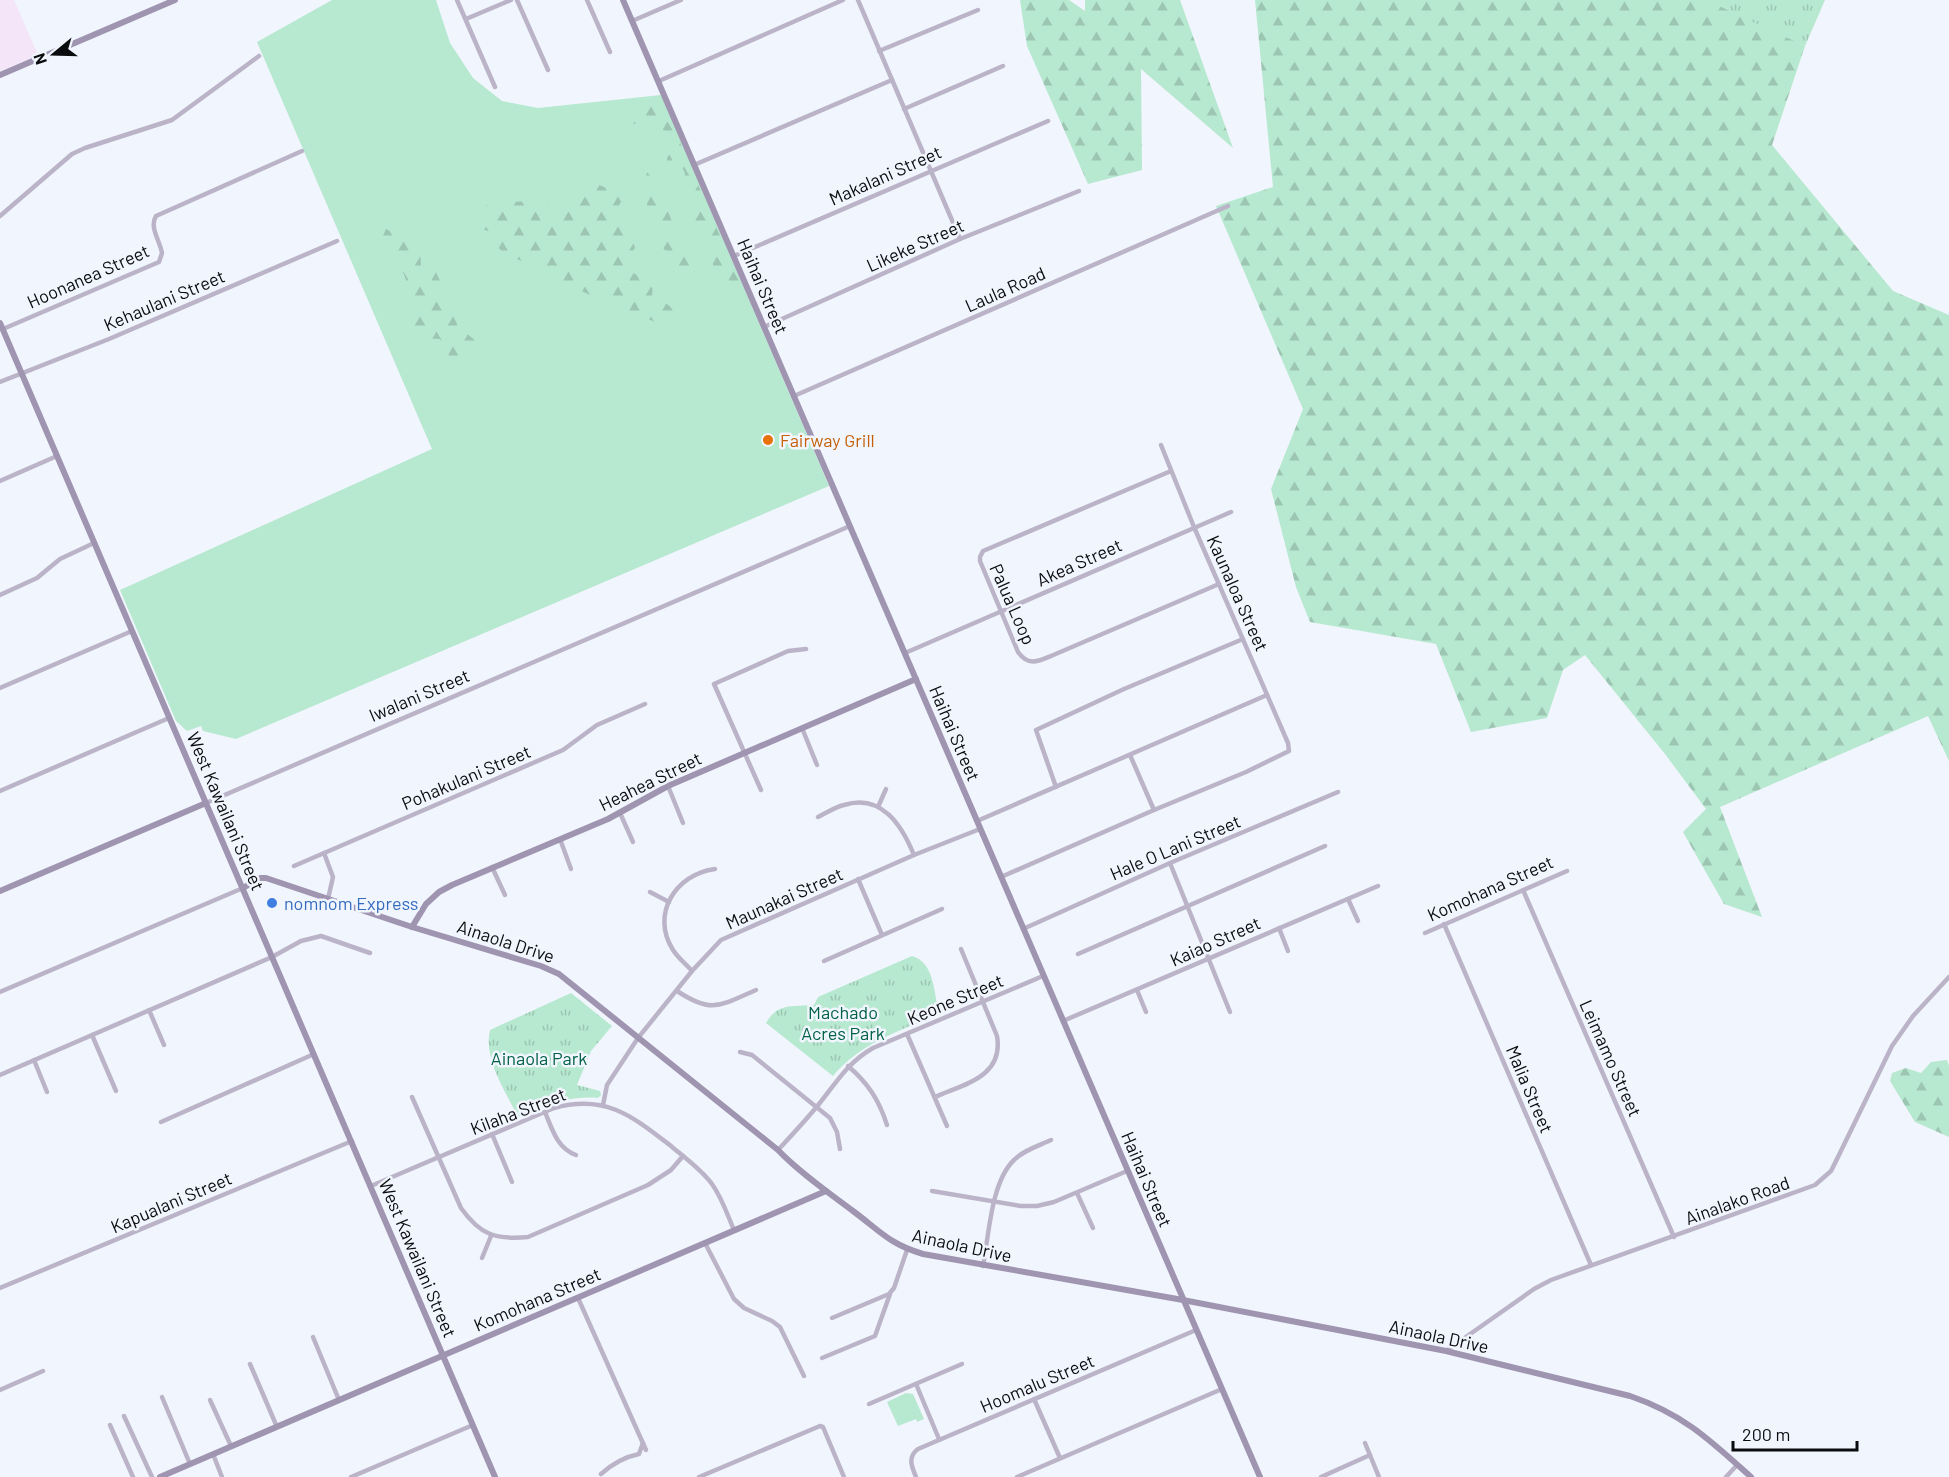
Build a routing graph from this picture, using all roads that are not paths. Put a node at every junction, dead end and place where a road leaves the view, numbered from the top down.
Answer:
1 (175, 0) edge
2 (458, 0) edge
3 (511, 0) edge
4 (517, 0) edge
5 (587, 0) edge
6 (623, 0) edge
7 (681, 0) edge
8 (843, 0) edge
9 (858, 0) edge
10 (978, 10) dead end
11 (466, 19) junction
12 (632, 21) junction
13 (879, 51) junction
14 (610, 52) dead end
15 (259, 56) dead end
16 (1003, 66) dead end
17 (548, 70) dead end
18 (0, 75) edge
19 (892, 80) junction
20 (659, 81) junction
21 (495, 87) dead end
22 (904, 109) junction
23 (1048, 120) dead end
24 (302, 151) dead end
25 (694, 165) junction
26 (930, 170) junction
27 (1079, 191) dead end
28 (1228, 206) dead end
29 (0, 216) edge
30 (960, 239) junction
31 (337, 240) dead end
32 (734, 256) junction
33 (1, 326) edge
34 (764, 327) junction
35 (22, 374) junction
36 (0, 382) edge
37 (794, 396) junction
38 (1161, 445) dead end
39 (57, 456) junction
40 (1171, 471) junction
41 (0, 481) edge
42 (1231, 512) dead end
43 (850, 526) junction
44 (1194, 527) junction
45 (94, 543) junction
46 (1219, 584) junction
47 (0, 595) edge
48 (1000, 611) junction
49 (132, 631) junction
50 (1243, 639) junction
51 (806, 649) dead end
52 (905, 653) junction
53 (916, 679) junction
54 (0, 688) edge
55 (1267, 695) junction
56 (645, 704) dead end
57 (169, 718) junction
58 (802, 728) junction
59 (744, 753) junction
60 (1130, 755) junction
61 (817, 765) dead end
62 (668, 786) junction
63 (1056, 786) junction
64 (886, 789) dead end
65 (761, 790) dead end
66 (0, 791) edge
67 (1338, 792) dead end
68 (206, 803) junction
69 (878, 807) junction
70 (1154, 810) junction
71 (620, 813) junction
72 (818, 817) dead end
73 (977, 821) junction
74 (683, 823) dead end
75 (980, 829) junction
76 (560, 839) junction
77 (633, 843) dead end
78 (1325, 846) dead end
79 (324, 853) junction
80 (914, 855) junction
81 (1170, 863) junction
82 (294, 866) dead end
83 (492, 867) junction
84 (571, 869) dead end
85 (715, 869) dead end
86 (1567, 871) dead end
87 (1001, 877) junction
88 (858, 879) junction
89 (1378, 886) dead end
90 (243, 888) junction
91 (1523, 890) junction
92 (0, 891) edge
93 (650, 892) dead end
94 (505, 896) dead end
95 (328, 899) junction
96 (1348, 899) junction
97 (669, 902) junction
98 (1186, 906) junction
99 (942, 909) dead end
100 (1358, 921) dead end
101 (1444, 924) junction
102 (412, 927) junction
103 (1279, 928) junction
104 (1023, 929) junction
105 (1425, 933) dead end
106 (882, 935) junction
107 (961, 949) dead end
108 (1288, 951) dead end
109 (370, 953) dead end
110 (1078, 954) dead end
111 (272, 957) junction
112 (1208, 958) junction
113 (824, 961) dead end
114 (692, 971) junction
115 (1044, 976) junction
116 (1949, 977) edge
117 (756, 990) dead end
118 (1137, 990) junction
119 (677, 991) junction
120 (0, 992) edge
121 (984, 1002) junction
122 (148, 1010) junction
123 (1146, 1012) dead end
124 (1230, 1012) dead end
125 (1063, 1021) junction
126 (907, 1034) junction
127 (92, 1035) junction
128 (638, 1038) junction
129 (164, 1045) dead end
130 (740, 1052) dead end
131 (314, 1054) junction
132 (33, 1060) junction
133 (848, 1066) junction
134 (0, 1075) edge
135 (116, 1091) dead end
136 (47, 1092) dead end
137 (412, 1097) dead end
138 (935, 1097) junction
139 (603, 1105) junction
140 (818, 1106) junction
141 (545, 1112) junction
142 (161, 1122) dead end
143 (887, 1125) dead end
144 (947, 1126) dead end
145 (492, 1134) junction
146 (1051, 1140) dead end
147 (352, 1141) junction
148 (840, 1149) dead end
149 (778, 1150) junction
150 (576, 1155) dead end
151 (683, 1156) junction
152 (439, 1157) junction
153 (1127, 1171) junction
154 (512, 1182) dead end
155 (371, 1186) junction
156 (826, 1191) junction
157 (932, 1191) dead end
158 (1077, 1193) junction
159 (995, 1201) junction
160 (1093, 1228) dead end
161 (734, 1230) junction
162 (491, 1236) junction
163 (1674, 1237) junction
164 (705, 1243) junction
165 (907, 1250) junction
166 (482, 1258) dead end
167 (1592, 1265) junction
168 (983, 1266) junction
169 (1175, 1282) junction
170 (0, 1287) edge
171 (891, 1291) junction
172 (1163, 1297) junction
173 (578, 1298) junction
174 (1183, 1300) junction
175 (832, 1318) dead end
176 (1196, 1330) junction
177 (312, 1337) dead end
178 (1446, 1351) junction
179 (444, 1355) junction
180 (822, 1358) dead end
181 (250, 1364) dead end
182 (962, 1364) dead end
183 (44, 1371) dead end
184 (804, 1376) dead end
185 (916, 1384) junction
186 (1222, 1389) junction
187 (0, 1390) edge
188 (162, 1397) dead end
189 (1034, 1399) junction
190 (210, 1400) dead end
191 (339, 1400) junction
192 (869, 1404) dead end
193 (124, 1416) dead end
194 (110, 1425) dead end
195 (473, 1425) junction
196 (277, 1426) junction
197 (939, 1439) junction
198 (643, 1443) junction
199 (1365, 1443) dead end
200 (231, 1446) junction
201 (646, 1450) dead end
202 (213, 1454) junction
203 (1370, 1455) junction
204 (1060, 1458) junction
205 (190, 1464) junction
206 (1737, 1465) junction
207 (601, 1474) dead end
208 (133, 1477) edge
209 (152, 1477) edge
210 (160, 1477) edge
211 (222, 1477) edge
212 (351, 1477) edge
213 (495, 1477) edge
214 (699, 1477) edge
215 (844, 1477) edge
216 (916, 1477) edge
217 (1017, 1477) edge
218 (1260, 1477) edge
219 (1321, 1477) edge
220 (1379, 1477) edge
221 (1726, 1477) edge
222 (1750, 1477) edge

1 - 18 street
2 - 11 street
3 - 11 street
4 - 17 street
5 - 14 street
6 - 12 street, Haihai Street
7 - 12 street
8 - 20 street
9 - 13 street
10 - 13 street
11 - 21 street
12 - 20 street, Haihai Street
13 - 19 street
15 - 29 street
16 - 22 street
19 - 22 street
19 - 25 street
20 - 25 street, Haihai Street
22 - 26 street
23 - 26 street, Makalani Street
24 - 33 street, Hoonanea Street
25 - 32 street, Haihai Street
26 - 30 street
26 - 32 street, Makalani Street
27 - 30 street, Likeke Street
28 - 37 street, Laula Road
30 - 34 street, Likeke Street
31 - 35 street, Kehaulani Street
32 - 34 street, Haihai Street
33 - 35 street, West Kawailani Street
34 - 37 street, Haihai Street
35 - 36 street, Kehaulani Street
35 - 39 street, West Kawailani Street
37 - 43 street, Haihai Street
38 - 40 street, Kaunaloa Street
39 - 41 street
39 - 45 street, West Kawailani Street
40 - 44 street, Kaunaloa Street
40 - 48 street, Palua Loop
42 - 44 street, Akea Street
43 - 52 street, Haihai Street
43 - 68 street, Iwalani Street
44 - 46 street, Kaunaloa Street
44 - 48 street, Akea Street
45 - 47 street
45 - 49 street, West Kawailani Street
46 - 48 street, Palua Loop
46 - 50 street, Kaunaloa Street
48 - 52 street, Akea Street
49 - 54 street
49 - 57 street, West Kawailani Street
50 - 55 street, Kaunaloa Street
50 - 63 street
51 - 59 street
52 - 53 street, Haihai Street
53 - 58 street, Heahea Street
53 - 73 street, Haihai Street
55 - 60 street
55 - 70 street, Kaunaloa Street
56 - 79 street, Pohakulani Street
57 - 66 street
57 - 68 street, West Kawailani Street
58 - 59 street, Heahea Street
58 - 61 street
59 - 62 street, Heahea Street
59 - 65 street
60 - 63 street
60 - 70 street
62 - 71 street, Heahea Street
62 - 74 street
63 - 73 street
64 - 69 street
67 - 81 street, Hale O Lani Street
68 - 90 street, West Kawailani Street
68 - 92 street, Iwalani Street
69 - 72 street
69 - 80 street
70 - 87 street
71 - 76 street, Heahea Street
71 - 77 street
73 - 75 street, Haihai Street
75 - 80 street, Maunakai Street
75 - 87 street, Haihai Street
76 - 83 street, Heahea Street
76 - 84 street
78 - 98 street
79 - 82 street, Pohakulani Street
79 - 95 street
80 - 88 street, Maunakai Street
81 - 98 street
81 - 104 street, Hale O Lani Street
83 - 94 street
83 - 102 street, Heahea Street
85 - 97 street
86 - 91 street, Komohana Street
87 - 104 street, Haihai Street
88 - 106 street
88 - 114 street, Maunakai Street
89 - 96 street, Kaiao Street
90 - 95 street, Ainaola Drive
90 - 111 street, West Kawailani Street
90 - 120 street
91 - 101 street, Komohana Street
91 - 163 street, Leimamo Street
93 - 97 street
95 - 102 street, Ainaola Drive
96 - 100 street
96 - 103 street, Kaiao Street
97 - 114 street
98 - 110 street
98 - 112 street
99 - 106 street
101 - 105 street, Komohana Street
101 - 167 street, Malia Street
102 - 128 street, Ainaola Drive
103 - 108 street
103 - 112 street, Kaiao Street
104 - 115 street, Haihai Street
106 - 113 street
107 - 121 street
109 - 111 street
111 - 122 street
111 - 131 street, West Kawailani Street
112 - 118 street, Kaiao Street
112 - 124 street
114 - 119 street, Maunakai Street
115 - 121 street, Keone Street
115 - 125 street, Haihai Street
116 - 163 street, Ainalako Road
117 - 119 street
118 - 123 street
118 - 125 street, Kaiao Street
119 - 128 street, Maunakai Street
121 - 126 street, Keone Street
121 - 138 street
122 - 127 street
122 - 129 street
125 - 153 street, Haihai Street
126 - 133 street, Keone Street
126 - 138 street
127 - 132 street
127 - 135 street
128 - 139 street, Maunakai Street
128 - 149 street, Ainaola Drive
130 - 140 street
131 - 142 street
131 - 147 street, West Kawailani Street
132 - 134 street
132 - 136 street
133 - 140 street, Keone Street
133 - 143 street
137 - 152 street
138 - 144 street
139 - 141 street, Kilaha Street
139 - 151 street, Kilaha Street
140 - 148 street
140 - 149 street, Keone Street
141 - 145 street, Kilaha Street
141 - 150 street
145 - 152 street, Kilaha Street
145 - 154 street
146 - 159 street
147 - 155 street, West Kawailani Street
147 - 170 street, Kapualani Street
149 - 156 street, Ainaola Drive
151 - 161 street, Kilaha Street
151 - 162 street
152 - 155 street, Kilaha Street
152 - 162 street
153 - 158 street
153 - 169 street, Haihai Street
155 - 179 street, West Kawailani Street
156 - 161 street, Komohana Street
156 - 165 street, Ainaola Drive
157 - 159 street
158 - 159 street
158 - 160 street
159 - 168 street
161 - 164 street, Komohana Street
162 - 166 street
163 - 167 street, Ainalako Road
164 - 173 street, Komohana Street
164 - 184 street
165 - 168 street, Ainaola Drive
165 - 171 street
167 - 178 street, Ainalako Road
168 - 172 street, Ainaola Drive
169 - 172 street
169 - 174 street, Haihai Street
171 - 175 street
171 - 180 street
172 - 174 street, Ainaola Drive
173 - 179 street, Komohana Street
173 - 198 street
174 - 176 street, Haihai Street
174 - 178 street, Ainaola Drive
176 - 186 street, Haihai Street
176 - 189 street, Hoomalu Street
177 - 191 street
178 - 206 street, Ainaola Drive
179 - 191 street, Komohana Street
179 - 195 street, West Kawailani Street
181 - 196 street
182 - 185 street
183 - 187 street
185 - 192 street
185 - 197 street
186 - 204 street
186 - 218 street, Haihai Street
188 - 205 street
189 - 197 street, Hoomalu Street
189 - 204 street
190 - 200 street
191 - 196 street, Komohana Street
193 - 209 street
194 - 208 street
195 - 212 street
195 - 213 street, West Kawailani Street
196 - 200 street, Komohana Street
197 - 216 street, Hoomalu Street
198 - 201 street
198 - 207 street
199 - 203 street
200 - 202 street, Komohana Street
202 - 205 street, Komohana Street
202 - 211 street
203 - 219 street
203 - 220 street
204 - 217 street
205 - 210 street, Komohana Street
206 - 221 street
206 - 222 street, Ainaola Drive
214 - 215 street

